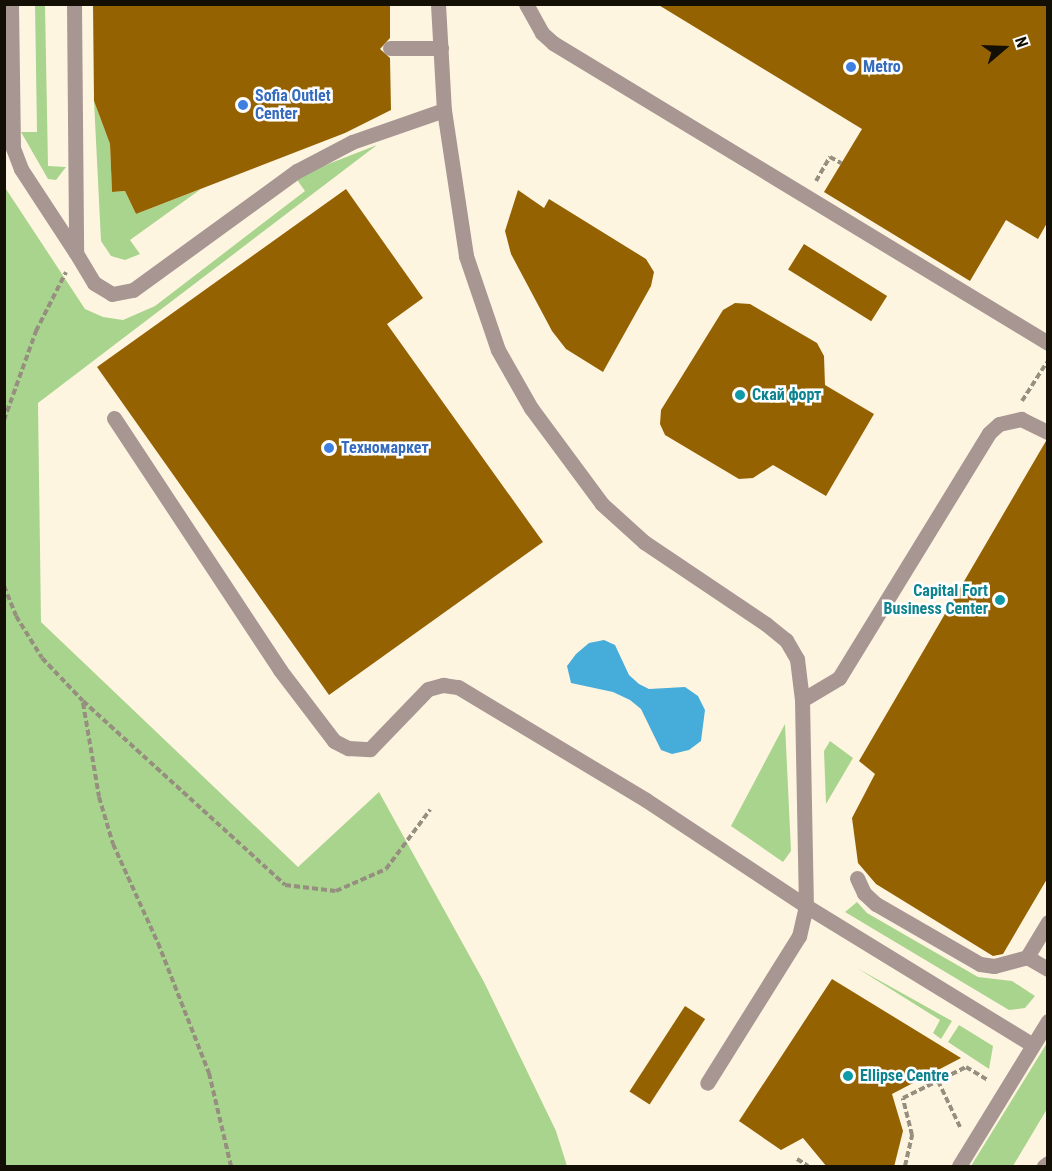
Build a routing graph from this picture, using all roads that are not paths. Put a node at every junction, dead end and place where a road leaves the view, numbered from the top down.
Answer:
1 (11, 4) edge
2 (74, 4) edge
3 (438, 4) edge
4 (526, 4) edge
5 (390, 48) dead end
6 (441, 48) junction
7 (444, 110) junction
8 (76, 253) junction
9 (1047, 344) edge
10 (114, 418) dead end
11 (1047, 432) edge
12 (802, 700) junction
13 (857, 878) dead end
14 (806, 906) junction
15 (1047, 922) edge
16 (1027, 957) junction
17 (1047, 969) edge
18 (1047, 1021) edge
19 (1033, 1045) junction
20 (707, 1083) dead end
21 (1047, 1163) edge
22 (960, 1167) edge
23 (1044, 1167) edge

1 - 8 street
2 - 8 street
3 - 6 street
4 - 9 street
5 - 6 street
6 - 7 street
7 - 8 street
7 - 12 street
10 - 14 street
11 - 12 street
12 - 14 street
13 - 16 street
14 - 19 street
14 - 20 street
15 - 16 street
16 - 17 street
18 - 19 street
19 - 22 street
21 - 23 street

